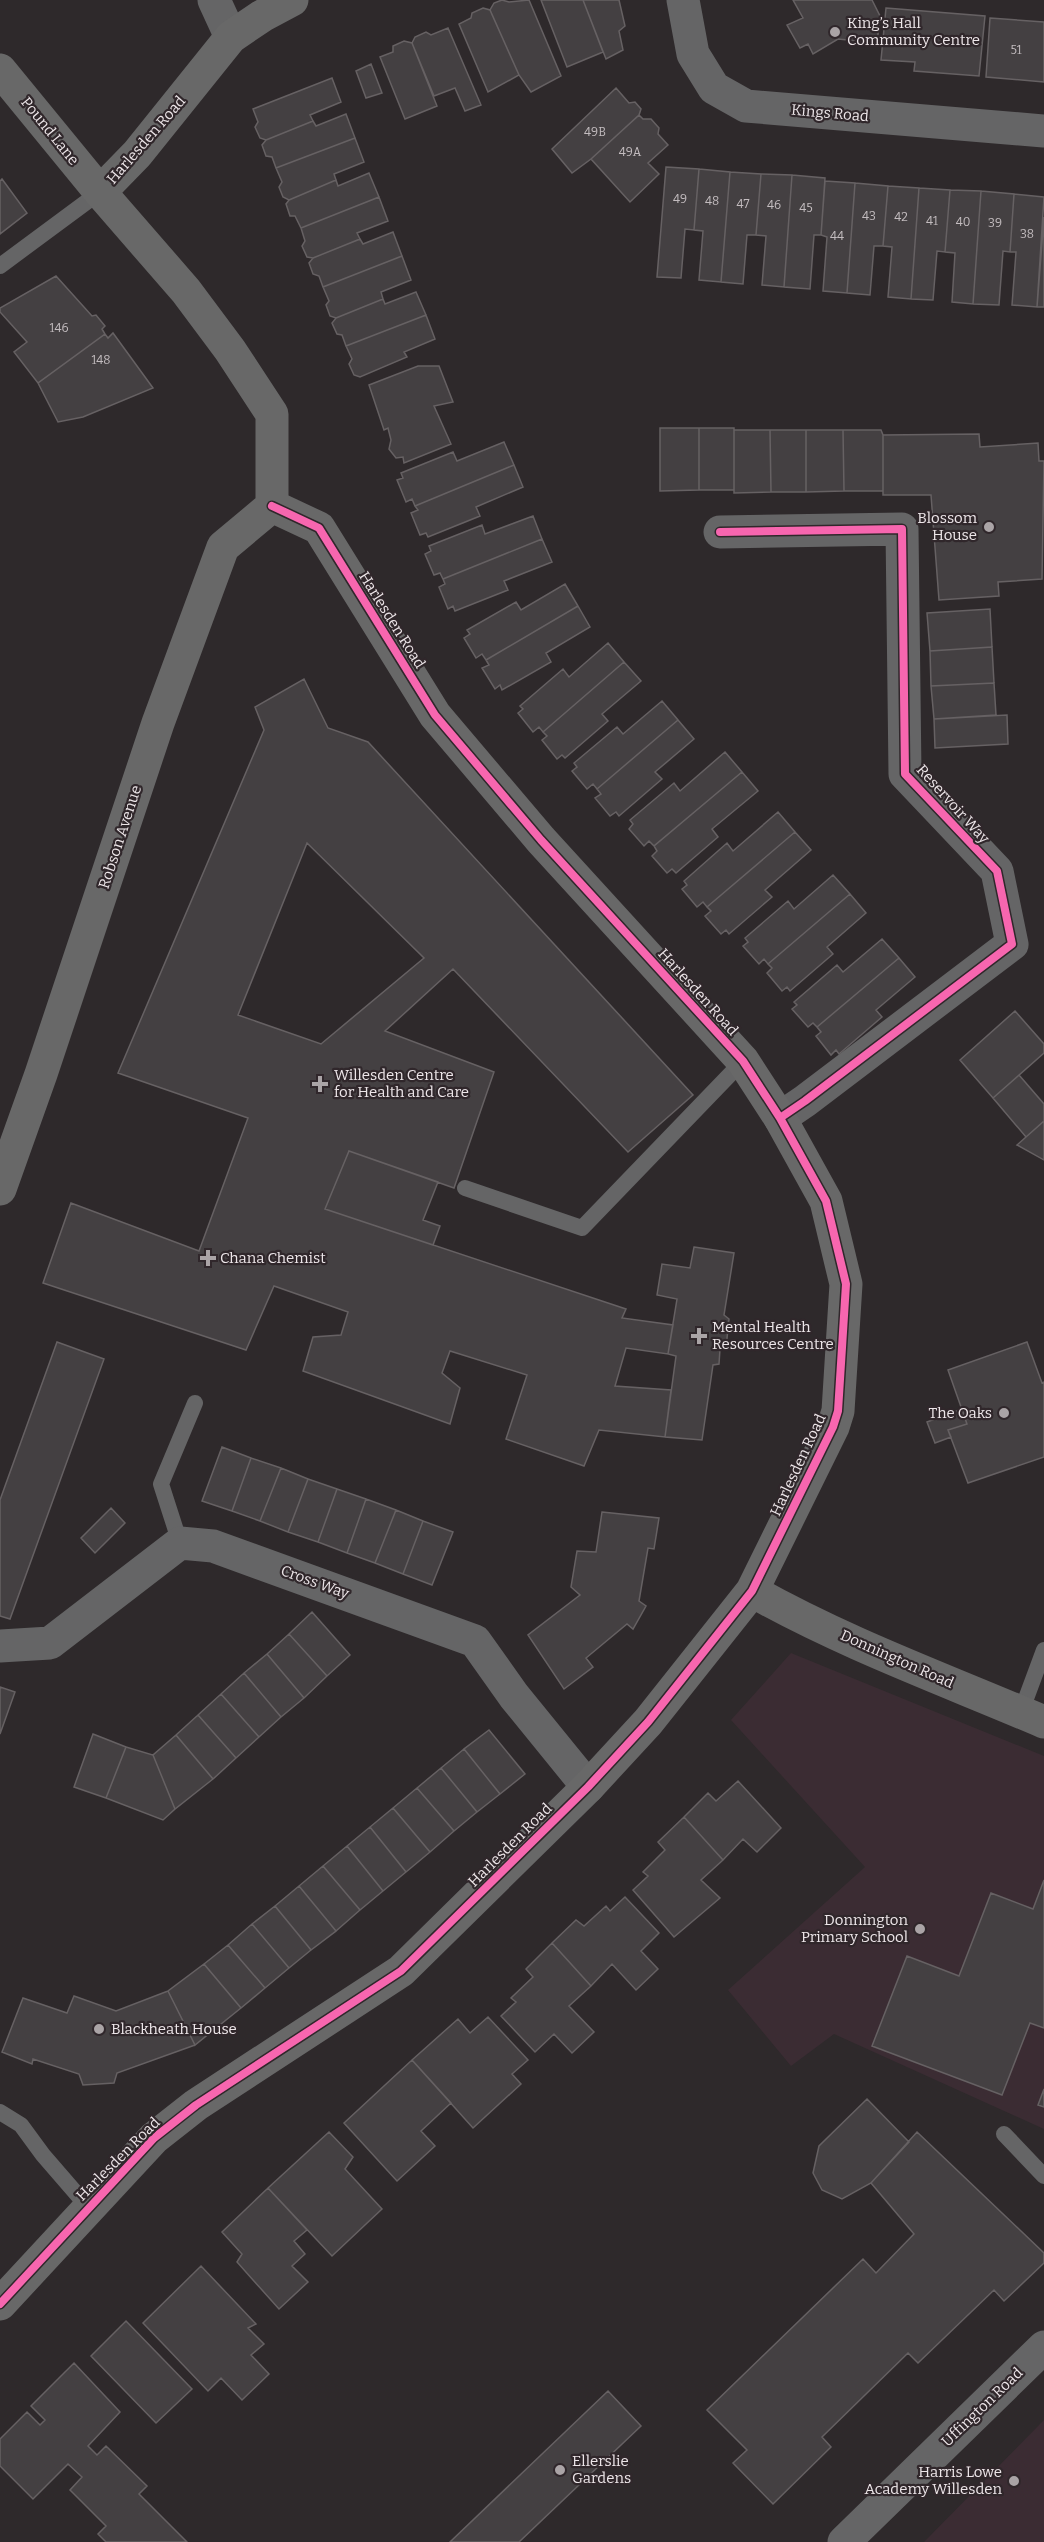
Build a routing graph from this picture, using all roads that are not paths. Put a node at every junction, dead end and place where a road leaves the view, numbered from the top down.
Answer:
1 (213, 0) edge
2 (292, 0) edge
3 (683, 0) edge
4 (231, 37) junction
5 (0, 69) edge
6 (1044, 131) edge
7 (100, 192) junction
8 (0, 266) edge
9 (272, 506) junction
10 (720, 532) dead end
11 (743, 1061) junction
12 (780, 1118) junction
13 (465, 1188) dead end
14 (0, 1189) edge
15 (195, 1403) dead end
16 (180, 1543) junction
17 (752, 1591) junction
18 (0, 1646) edge
19 (1044, 1650) edge
20 (1032, 1717) edge
21 (588, 1787) junction
22 (0, 2112) edge
23 (1004, 2134) dead end
24 (1044, 2176) edge
25 (88, 2207) junction
26 (0, 2304) edge
27 (1044, 2348) edge
28 (844, 2542) edge

1 - 4 street
2 - 4 street, Harlesden Road
3 - 6 street, Kings Road
4 - 7 street, Harlesden Road
5 - 7 street, Pound Lane
7 - 8 lane
7 - 9 street, Harlesden Road
9 - 11 street, Harlesden Road
9 - 14 street, Robson Avenue
10 - 12 street, Reservoir Way
11 - 12 street, Harlesden Road
11 - 13 lane
12 - 17 street, Harlesden Road
15 - 16 lane
16 - 18 street
16 - 21 street, Cross Way
17 - 20 street, Donnington Road
17 - 21 street, Harlesden Road
19 - 20 lane
21 - 25 street, Harlesden Road
22 - 25 lane
23 - 24 lane
25 - 26 street, Harlesden Road
27 - 28 street, Uffington Road

